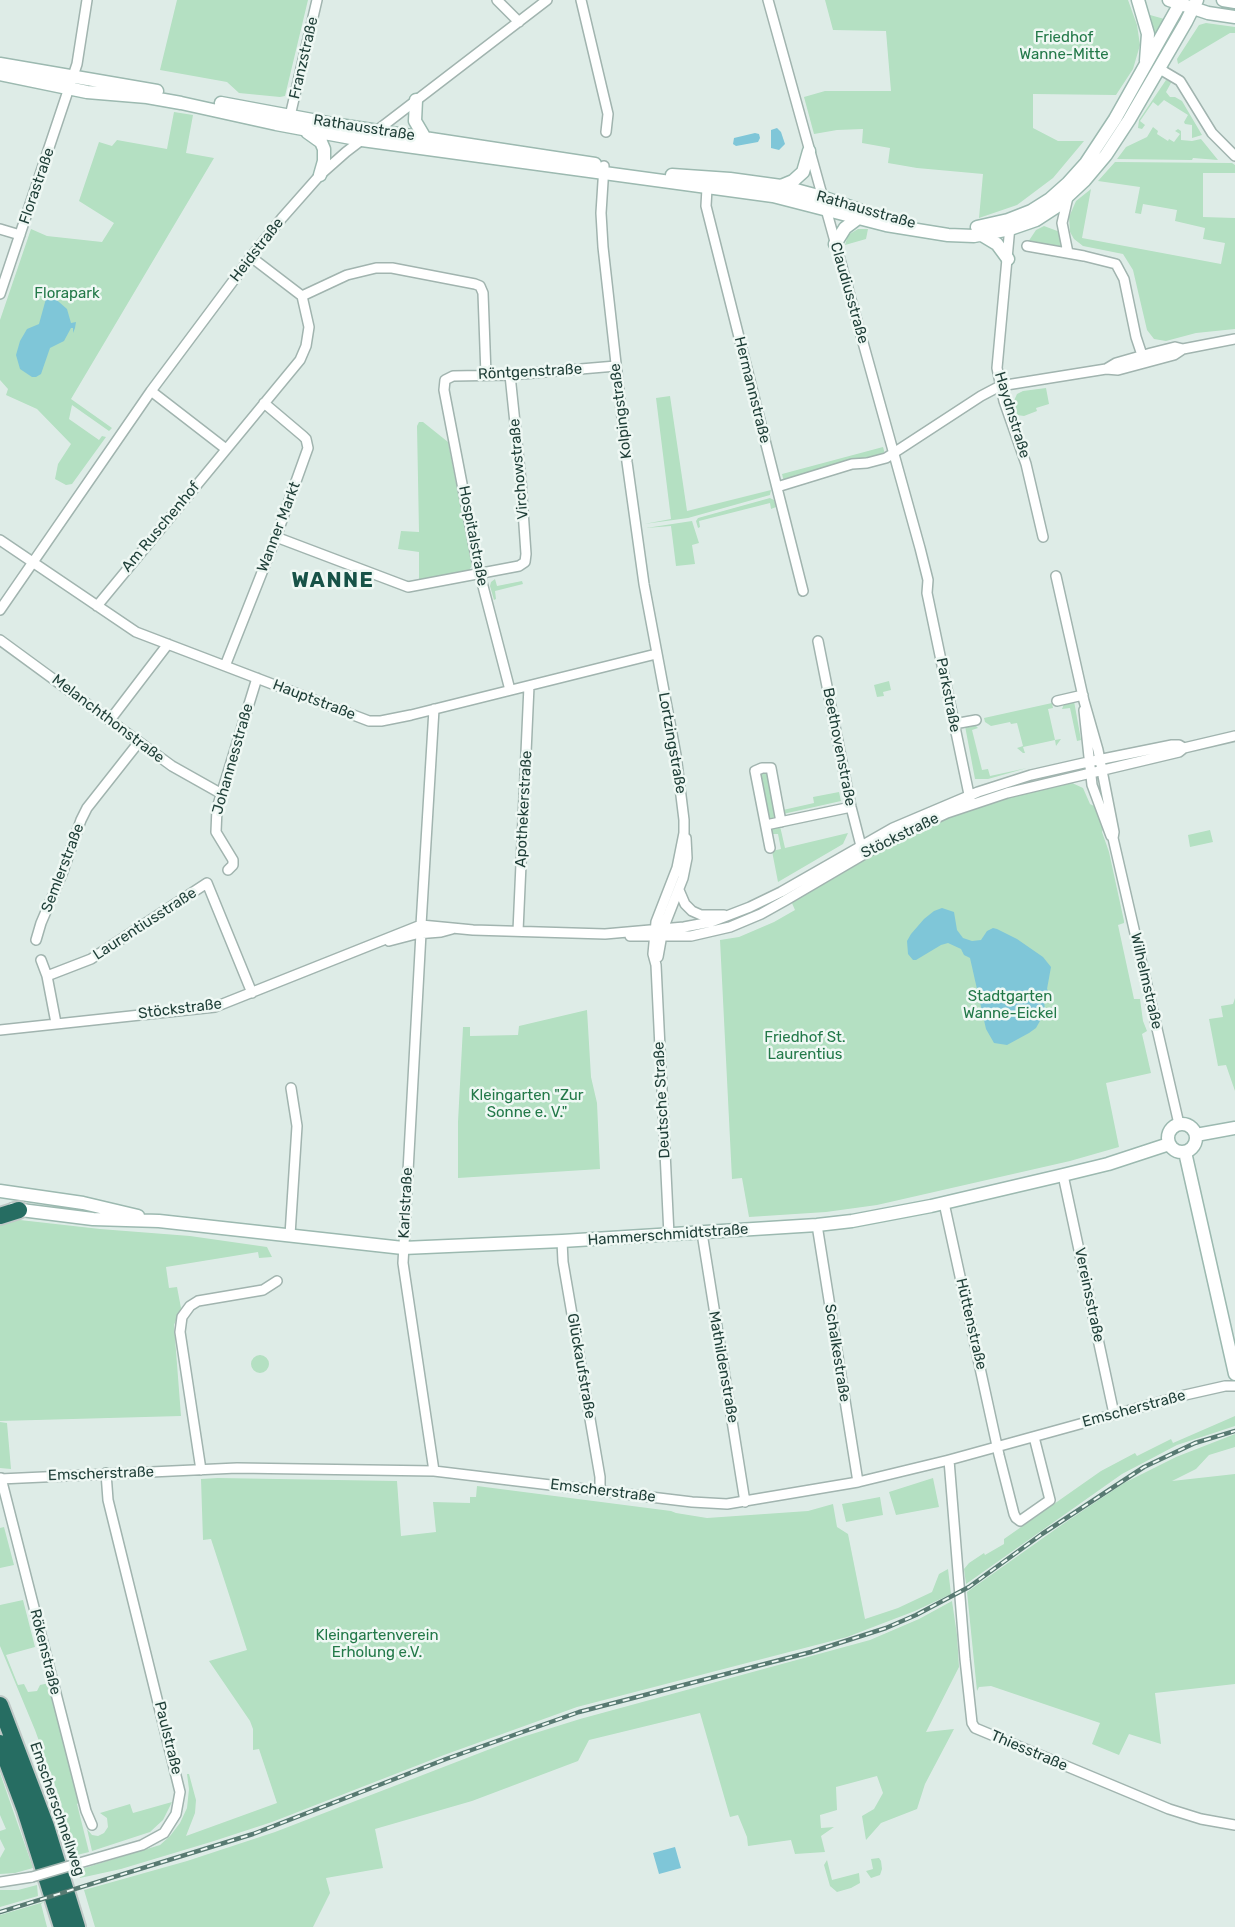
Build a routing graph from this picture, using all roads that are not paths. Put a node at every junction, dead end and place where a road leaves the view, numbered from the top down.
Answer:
1 (87, 0) edge
2 (317, 0) edge
3 (497, 0) edge
4 (547, 0) edge
5 (580, 0) edge
6 (768, 0) edge
7 (1138, 0) edge
8 (1223, 0) edge
9 (1177, 2) edge
10 (1235, 2) edge
11 (1195, 4) edge
12 (1235, 17) edge
13 (519, 22) junction
14 (0, 64) edge
15 (1145, 68) junction
16 (1158, 68) junction
17 (0, 74) edge
18 (71, 83) junction
19 (416, 100) junction
20 (291, 116) junction
21 (1120, 123) junction
22 (304, 130) junction
23 (377, 131) junction
24 (606, 132) dead end
25 (425, 138) junction
26 (362, 140) junction
27 (809, 151) junction
28 (1235, 156) edge
29 (603, 170) junction
30 (320, 175) junction
31 (730, 179) junction
32 (781, 186) junction
33 (707, 188) junction
34 (822, 197) junction
35 (1068, 197) junction
36 (826, 210) junction
37 (858, 219) junction
38 (1009, 225) junction
39 (0, 229) edge
40 (20, 235) junction
41 (981, 235) junction
42 (835, 244) junction
43 (1028, 246) dead end
44 (1068, 253) junction
45 (251, 257) junction
46 (1008, 259) junction
47 (0, 294) edge
48 (302, 296) junction
49 (1235, 339) edge
50 (1144, 359) junction
51 (616, 366) junction
52 (486, 375) junction
53 (510, 375) junction
54 (445, 380) joint
55 (1000, 386) junction
56 (151, 391) junction
57 (264, 403) junction
58 (226, 448) junction
59 (894, 453) junction
60 (777, 487) junction
61 (276, 537) junction
62 (1043, 537) dead end
63 (0, 540) edge
64 (33, 562) junction
65 (479, 575) junction
66 (1056, 576) dead end
67 (928, 586) joint
68 (803, 591) dead end
69 (97, 606) junction
70 (0, 610) edge
71 (0, 640) edge
72 (818, 641) dead end
73 (168, 644) junction
74 (656, 654) junction
75 (225, 666) junction
76 (257, 678) junction
77 (529, 686) junction
78 (510, 690) junction
79 (1084, 698) junction
80 (1057, 701) dead end
81 (434, 709) junction
82 (110, 720) junction
83 (976, 720) dead end
84 (954, 724) junction
85 (1235, 736) edge
86 (139, 742) junction
87 (1088, 762) junction
88 (1100, 765) junction
89 (1089, 773) junction
90 (220, 792) junction
91 (969, 800) junction
92 (851, 807) junction
93 (782, 822) junction
94 (766, 825) junction
95 (684, 832) junction
96 (1113, 838) junction
97 (770, 848) dead end
98 (862, 849) junction
99 (228, 870) dead end
100 (679, 890) junction
101 (730, 915) junction
102 (421, 929) junction
103 (519, 932) junction
104 (659, 933) junction
105 (36, 940) dead end
106 (41, 960) dead end
107 (656, 965) joint
108 (47, 976) junction
109 (252, 993) junction
110 (56, 1023) junction
111 (0, 1030) edge
112 (291, 1088) dead end
113 (1179, 1124) junction
114 (1235, 1128) edge
115 (1196, 1135) junction
116 (1169, 1144) junction
117 (1185, 1152) junction
118 (1063, 1175) junction
119 (2, 1191) edge
120 (944, 1203) junction
121 (0, 1208) edge
122 (19, 1210) junction
123 (0, 1216) edge
124 (159, 1221) junction
125 (817, 1225) junction
126 (702, 1233) junction
127 (669, 1234) junction
128 (290, 1235) junction
129 (562, 1241) junction
130 (403, 1248) junction
131 (277, 1281) dead end
132 (1235, 1374) edge
133 (1235, 1386) edge
134 (1114, 1414) junction
135 (1034, 1437) junction
136 (998, 1446) junction
137 (949, 1460) junction
138 (201, 1470) junction
139 (434, 1471) junction
140 (106, 1473) junction
141 (1, 1478) edge
142 (858, 1482) junction
143 (600, 1491) junction
144 (746, 1502) junction
145 (0, 1705) edge
146 (0, 1743) edge
147 (1235, 1825) edge
148 (92, 1826) dead end
149 (0, 1882) edge
150 (62, 1927) edge
151 (77, 1927) edge

1 - 18 street, Florastraße
2 - 20 street, Franzstraße
3 - 13 street
4 - 13 street, Heidstraße
5 - 24 street
6 - 27 street, Claudiusstraße
7 - 15 street
8 - 10 street
9 - 11 street
9 - 15 street, Rathausstraße
11 - 12 street
11 - 16 street, Rathausstraße
13 - 19 street, Heidstraße
14 - 18 street, Rathausstraße
15 - 21 street, Rathausstraße
16 - 21 street, Rathausstraße
16 - 28 street
17 - 18 street, Rathausstraße
18 - 20 street, Rathausstraße
18 - 22 street, Rathausstraße
18 - 40 street, Florastraße
19 - 23 street, Heidstraße
19 - 25 street
20 - 23 street, Rathausstraße
21 - 35 street, Rathausstraße
21 - 38 street, Rathausstraße
22 - 26 street, Rathausstraße
22 - 30 street
23 - 25 street, Rathausstraße
23 - 26 street, Heidstraße
25 - 29 street, Rathausstraße
26 - 29 street, Rathausstraße
26 - 30 street, Heidstraße
27 - 32 street
27 - 34 street, Claudiusstraße
29 - 31 street, Rathausstraße
29 - 33 street, Rathausstraße
29 - 51 street, Kolpingstraße
30 - 45 street, Heidstraße
31 - 32 street, Rathausstraße
31 - 33 street, Rathausstraße
32 - 34 street, Rathausstraße
33 - 36 street, Rathausstraße
33 - 60 street, Hermannstraße
34 - 36 street, Claudiusstraße
34 - 38 street, Rathausstraße
35 - 38 street, Rathausstraße
35 - 44 street
36 - 37 street, Rathausstraße
36 - 42 street, Claudiusstraße
37 - 41 street, Rathausstraße
37 - 42 street
38 - 41 street, Rathausstraße
38 - 46 street, Haydnstraße
39 - 40 street
40 - 47 street, Florastraße
41 - 46 street
42 - 59 street, Claudiusstraße
43 - 44 street
44 - 50 street
45 - 48 street
45 - 56 street, Heidstraße
46 - 55 street, Haydnstraße
48 - 52 street
48 - 57 street, Am Ruschenhof
49 - 50 street
50 - 55 street
51 - 53 street, Röntgenstraße
51 - 74 street, Kolpingstraße
52 - 53 street, Röntgenstraße
52 - 54 street, Röntgenstraße
53 - 65 street, Virchowstraße
54 - 65 street, Hospitalstraße
55 - 59 street
55 - 62 street, Haydnstraße
56 - 58 street
56 - 64 street, Heidstraße
57 - 58 street, Am Ruschenhof
57 - 61 street, Wanner Markt
58 - 69 street, Am Ruschenhof
59 - 60 street
59 - 67 street, Claudiusstraße
60 - 68 street, Hermannstraße
61 - 65 street
61 - 75 street, Wanner Markt
63 - 64 street, Hauptstraße
64 - 69 street, Hauptstraße
64 - 70 street, Heidstraße
65 - 78 street, Hospitalstraße
66 - 79 street, Wilhelmstraße
67 - 84 street, Parkstraße
69 - 73 street, Hauptstraße
71 - 82 street, Melanchthonstraße
72 - 92 street, Beethovenstraße
73 - 75 street, Hauptstraße
73 - 82 street
74 - 77 street, Hauptstraße
74 - 95 street, Lortzingstraße
75 - 76 street, Hauptstraße
76 - 81 street, Hauptstraße
76 - 90 street, Johannesstraße
77 - 78 street, Hauptstraße
77 - 103 street, Apothekerstraße
78 - 81 street, Hauptstraße
79 - 80 street
79 - 87 street, Wilhelmstraße
79 - 88 street, Wilhelmstraße
81 - 102 street, Karlstraße
82 - 86 street, Melanchthonstraße
83 - 84 street
84 - 91 street, Parkstraße
85 - 88 street, Stöckstraße
86 - 90 street, Melanchthonstraße
86 - 105 street, Semlerstraße
87 - 88 street, Stöckstraße
87 - 89 street, Wilhelmstraße
87 - 91 street, Stöckstraße
88 - 89 street, Stöckstraße
88 - 96 street, Wilhelmstraße
89 - 91 street, Stöckstraße
89 - 96 street, Wilhelmstraße
90 - 99 street, Johannesstraße
91 - 98 street, Stöckstraße
92 - 93 street
92 - 98 street, Beethovenstraße
93 - 94 street
93 - 94 street
94 - 97 street
95 - 100 street, Lortzingstraße
95 - 104 street, Lortzingstraße
96 - 113 street, Wilhelmstraße
98 - 101 street, Stöckstraße
98 - 104 street, Stöckstraße
100 - 101 street, Stöckstraße
100 - 104 street, Lortzingstraße
101 - 104 street, Stöckstraße
102 - 103 street, Stöckstraße
102 - 109 street, Stöckstraße
102 - 130 street, Karlstraße
103 - 104 street, Stöckstraße
104 - 107 street, Lortzingstraße
106 - 108 street
107 - 127 street, Deutsche Straße
108 - 109 street, Laurentiusstraße
108 - 110 street
109 - 110 street, Stöckstraße
110 - 111 street, Stöckstraße
112 - 128 street
113 - 115 street
113 - 116 street
114 - 115 street
115 - 117 street
116 - 117 street
116 - 118 street, Hammerschmidtstraße
117 - 132 street
118 - 120 street, Hammerschmidtstraße
118 - 134 street, Vereinsstraße
119 - 124 street, Hammerschmidtstraße
120 - 125 street, Hammerschmidtstraße
120 - 136 street, Hüttenstraße
121 - 122 street, Hammerschmidtstraße
122 - 123 highway
122 - 124 street, Hammerschmidtstraße
124 - 128 street, Hammerschmidtstraße
125 - 126 street, Hammerschmidtstraße
125 - 142 street, Schalkestraße
126 - 127 street, Hammerschmidtstraße
126 - 144 street, Mathildenstraße
127 - 129 street, Hammerschmidtstraße
128 - 130 street, Hammerschmidtstraße
129 - 130 street, Hammerschmidtstraße
129 - 143 street, Glückaufstraße
130 - 139 street, Karlstraße
131 - 138 street
133 - 134 street, Emscherstraße
134 - 135 street, Emscherstraße
135 - 136 street, Emscherstraße
135 - 136 street
136 - 137 street, Emscherstraße
137 - 142 street, Emscherstraße
137 - 147 street, Thiesstraße
138 - 139 street, Emscherstraße
138 - 140 street, Emscherstraße
139 - 143 street, Emscherstraße
140 - 141 street, Emscherstraße
140 - 149 street, Paulstraße, bridge
141 - 148 street, Rökenstraße
142 - 144 street, Emscherstraße
143 - 144 street, Emscherstraße
145 - 151 highway, Emscherschnellweg
146 - 150 highway, Emscherschnellweg

